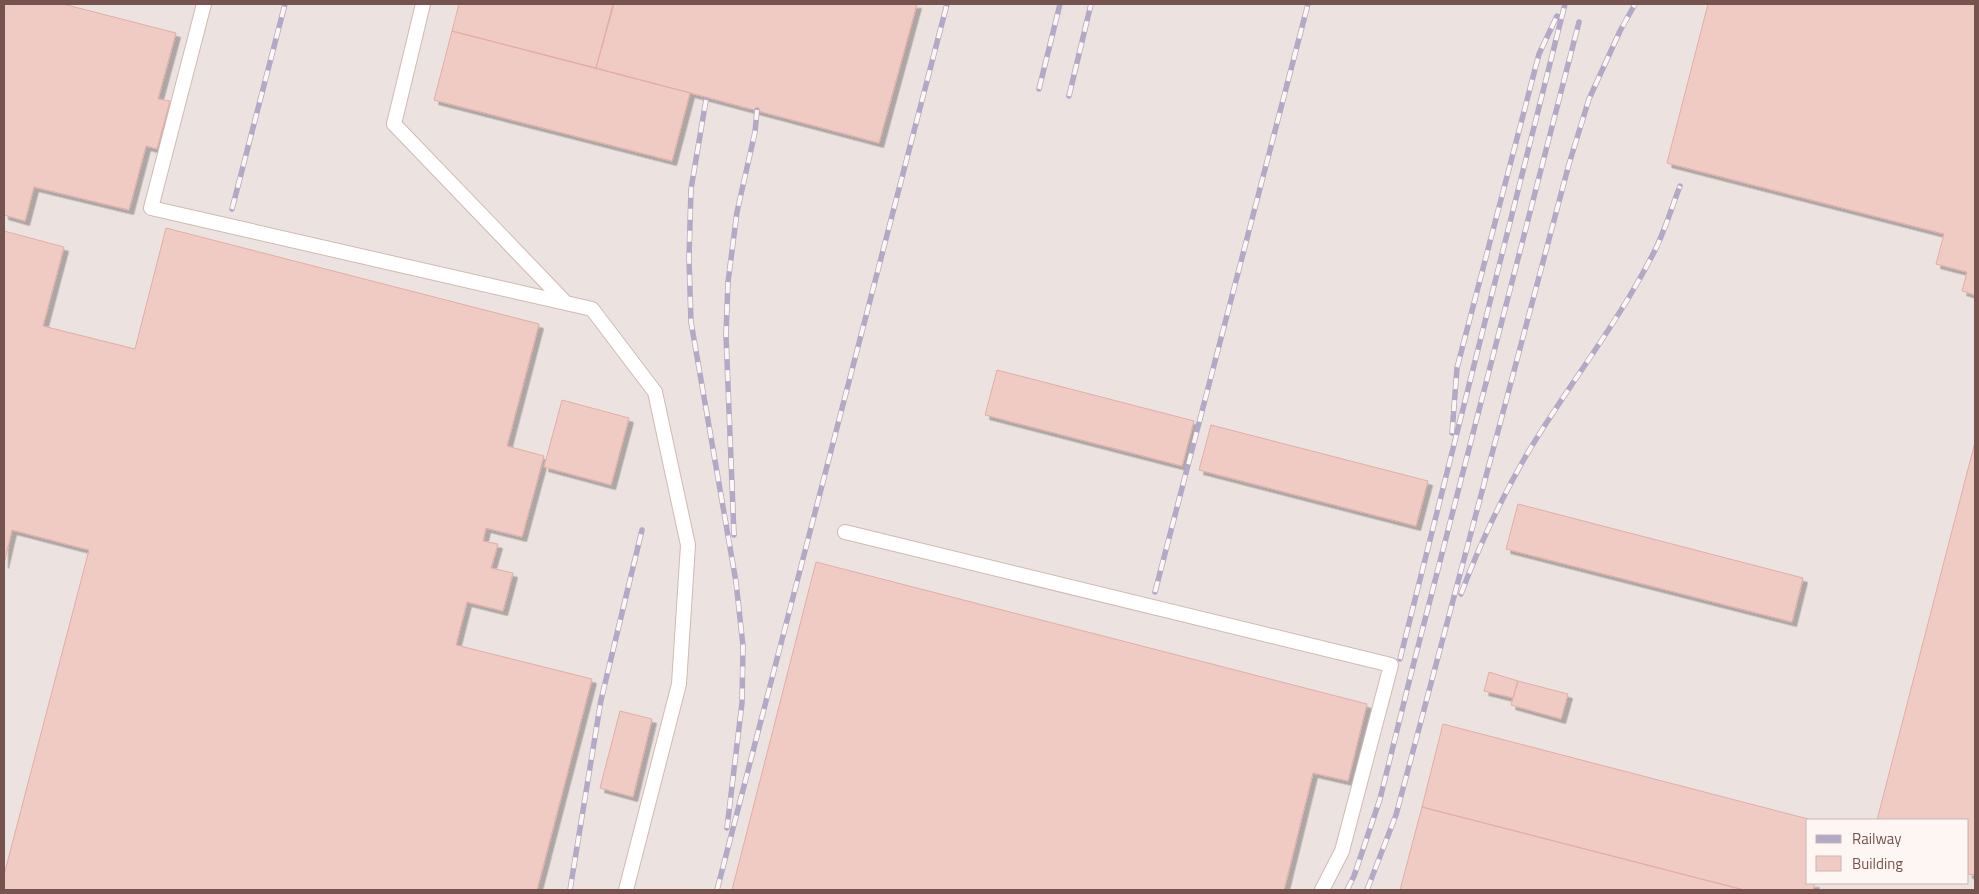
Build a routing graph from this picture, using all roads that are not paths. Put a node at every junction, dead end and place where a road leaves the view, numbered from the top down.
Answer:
1 (204, 4) edge
2 (424, 4) edge
3 (566, 303) junction
4 (845, 532) dead end
5 (626, 890) edge
6 (1322, 890) edge

1 - 3 lane
2 - 3 lane
3 - 5 lane
4 - 6 lane

